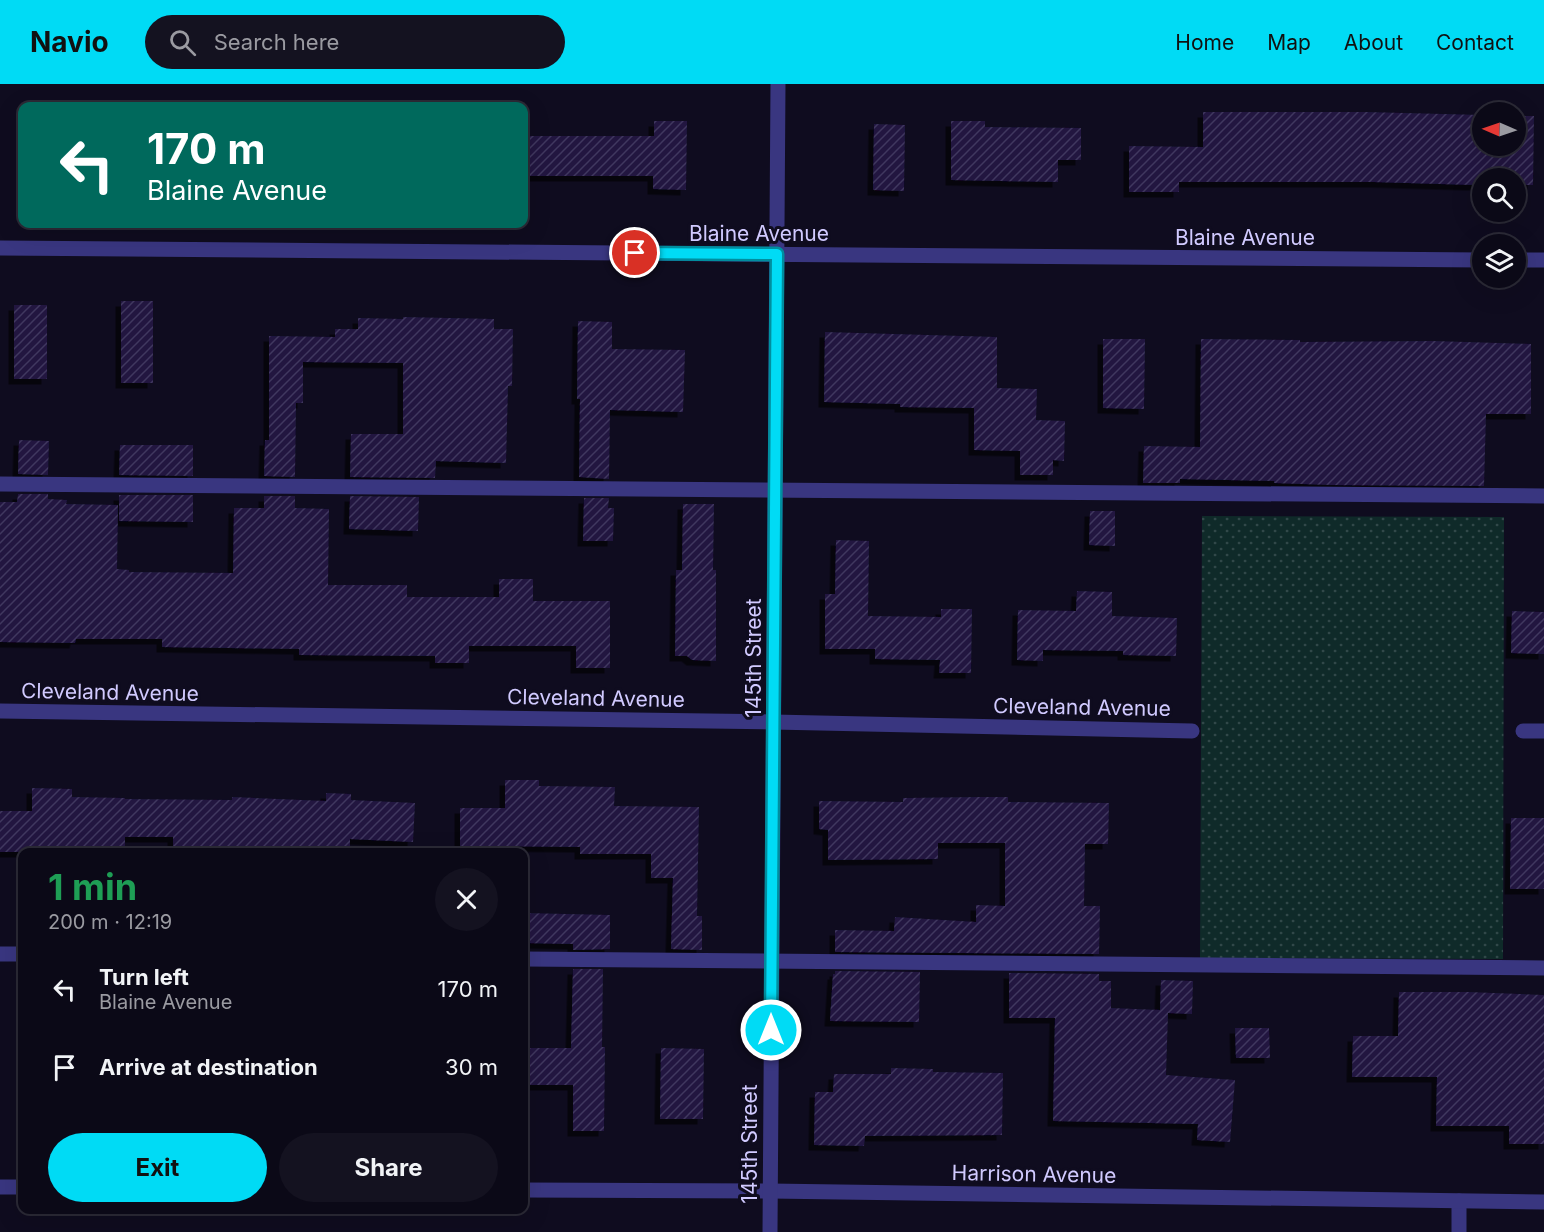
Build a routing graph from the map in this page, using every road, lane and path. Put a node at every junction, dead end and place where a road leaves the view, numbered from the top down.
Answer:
1 (778, 84) edge
2 (0, 248) edge
3 (777, 254) junction
4 (1472, 260) edge
5 (1526, 260) edge
6 (1544, 260) edge
7 (0, 484) edge
8 (775, 490) junction
9 (1544, 496) edge
10 (0, 711) edge
11 (773, 722) junction
12 (1192, 731) dead end
13 (1523, 731) dead end
14 (1544, 731) edge
15 (0, 954) edge
16 (18, 954) edge
17 (528, 959) edge
18 (771, 961) junction
19 (1544, 968) edge
20 (0, 1187) edge
21 (18, 1187) edge
22 (528, 1190) edge
23 (770, 1191) junction
24 (1459, 1201) junction
25 (1544, 1202) edge
26 (770, 1232) edge
27 (1459, 1232) edge

1 - 3 street, 145th Street
2 - 3 street, Blaine Avenue
3 - 4 street, Blaine Avenue
3 - 8 street, 145th Street
5 - 6 street
7 - 8 street
8 - 9 street
8 - 11 street, 145th Street
10 - 11 street, Cleveland Avenue
11 - 12 street, Cleveland Avenue
11 - 18 street, 145th Street
13 - 14 street
15 - 16 street
17 - 18 street
18 - 19 street
18 - 23 street, 145th Street
20 - 21 street
22 - 23 street, Harrison Avenue
23 - 24 street, Harrison Avenue
23 - 26 street, 145th Street
24 - 25 street, Harrison Avenue
24 - 27 street

